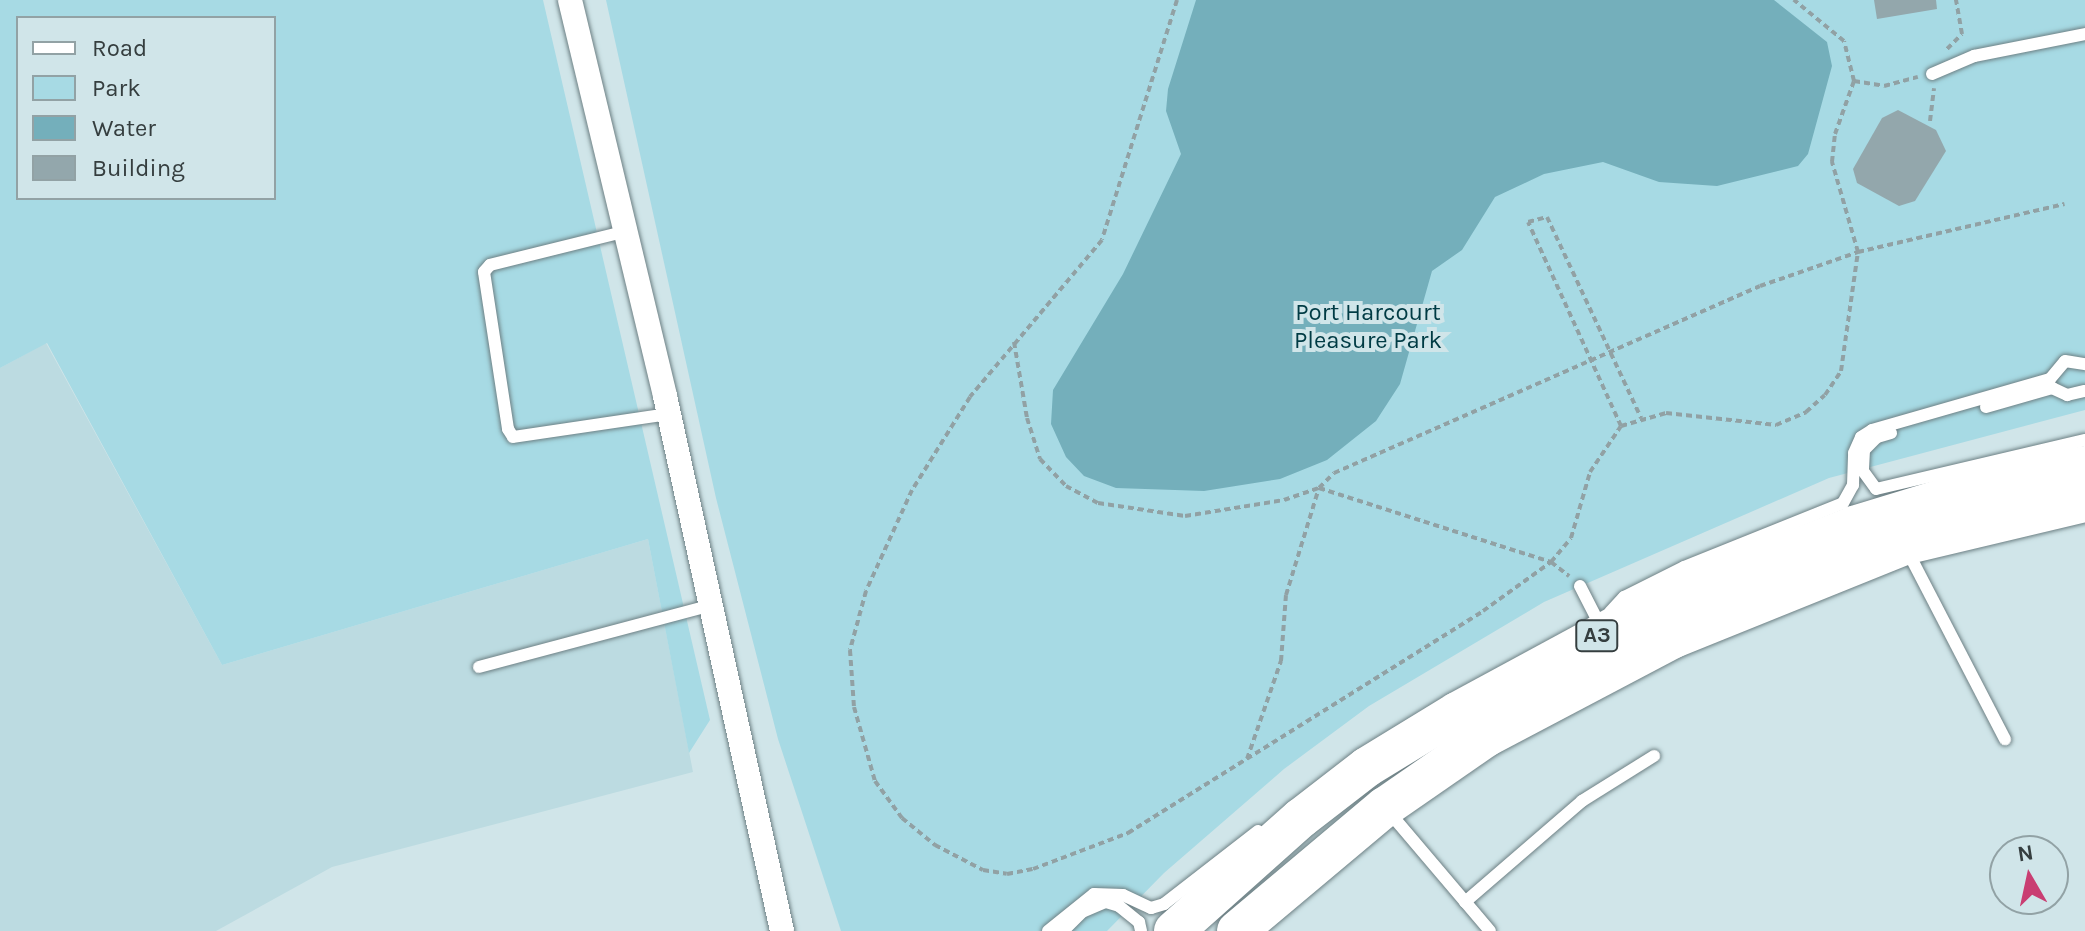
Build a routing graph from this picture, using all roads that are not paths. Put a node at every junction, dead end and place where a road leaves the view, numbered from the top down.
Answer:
1 (570, 0) edge
2 (2085, 34) edge
3 (1932, 74) road end
4 (627, 231) junction
5 (2085, 364) edge
6 (2051, 384) junction
7 (2085, 391) edge
8 (669, 414) junction
9 (2085, 440) edge
10 (2085, 466) edge
11 (2085, 502) edge
12 (1904, 545) junction
13 (1580, 586) road end
14 (712, 605) junction
15 (1604, 632) junction
16 (479, 667) dead end
17 (2005, 739) dead end
18 (1654, 756) dead end
19 (1385, 807) junction
20 (1275, 816) dead end
21 (1465, 902) junction
22 (782, 931) edge
23 (1048, 931) edge
24 (1063, 931) edge
25 (1141, 931) edge
26 (1174, 931) edge
27 (1237, 931) edge
28 (1490, 931) edge

1 - 4 street
2 - 3 lane
4 - 8 street
4 - 8 lane
5 - 6 lane
6 - 7 lane
6 - 9 lane
6 - 15 lane
8 - 14 street
10 - 15 highway, A3
11 - 12 highway, A3
12 - 17 lane
12 - 19 highway, A3
13 - 15 lane
14 - 16 lane
14 - 22 street
15 - 26 highway, A3
18 - 21 lane
19 - 21 lane
19 - 27 highway, A3
20 - 23 lane
21 - 28 lane
24 - 25 lane

